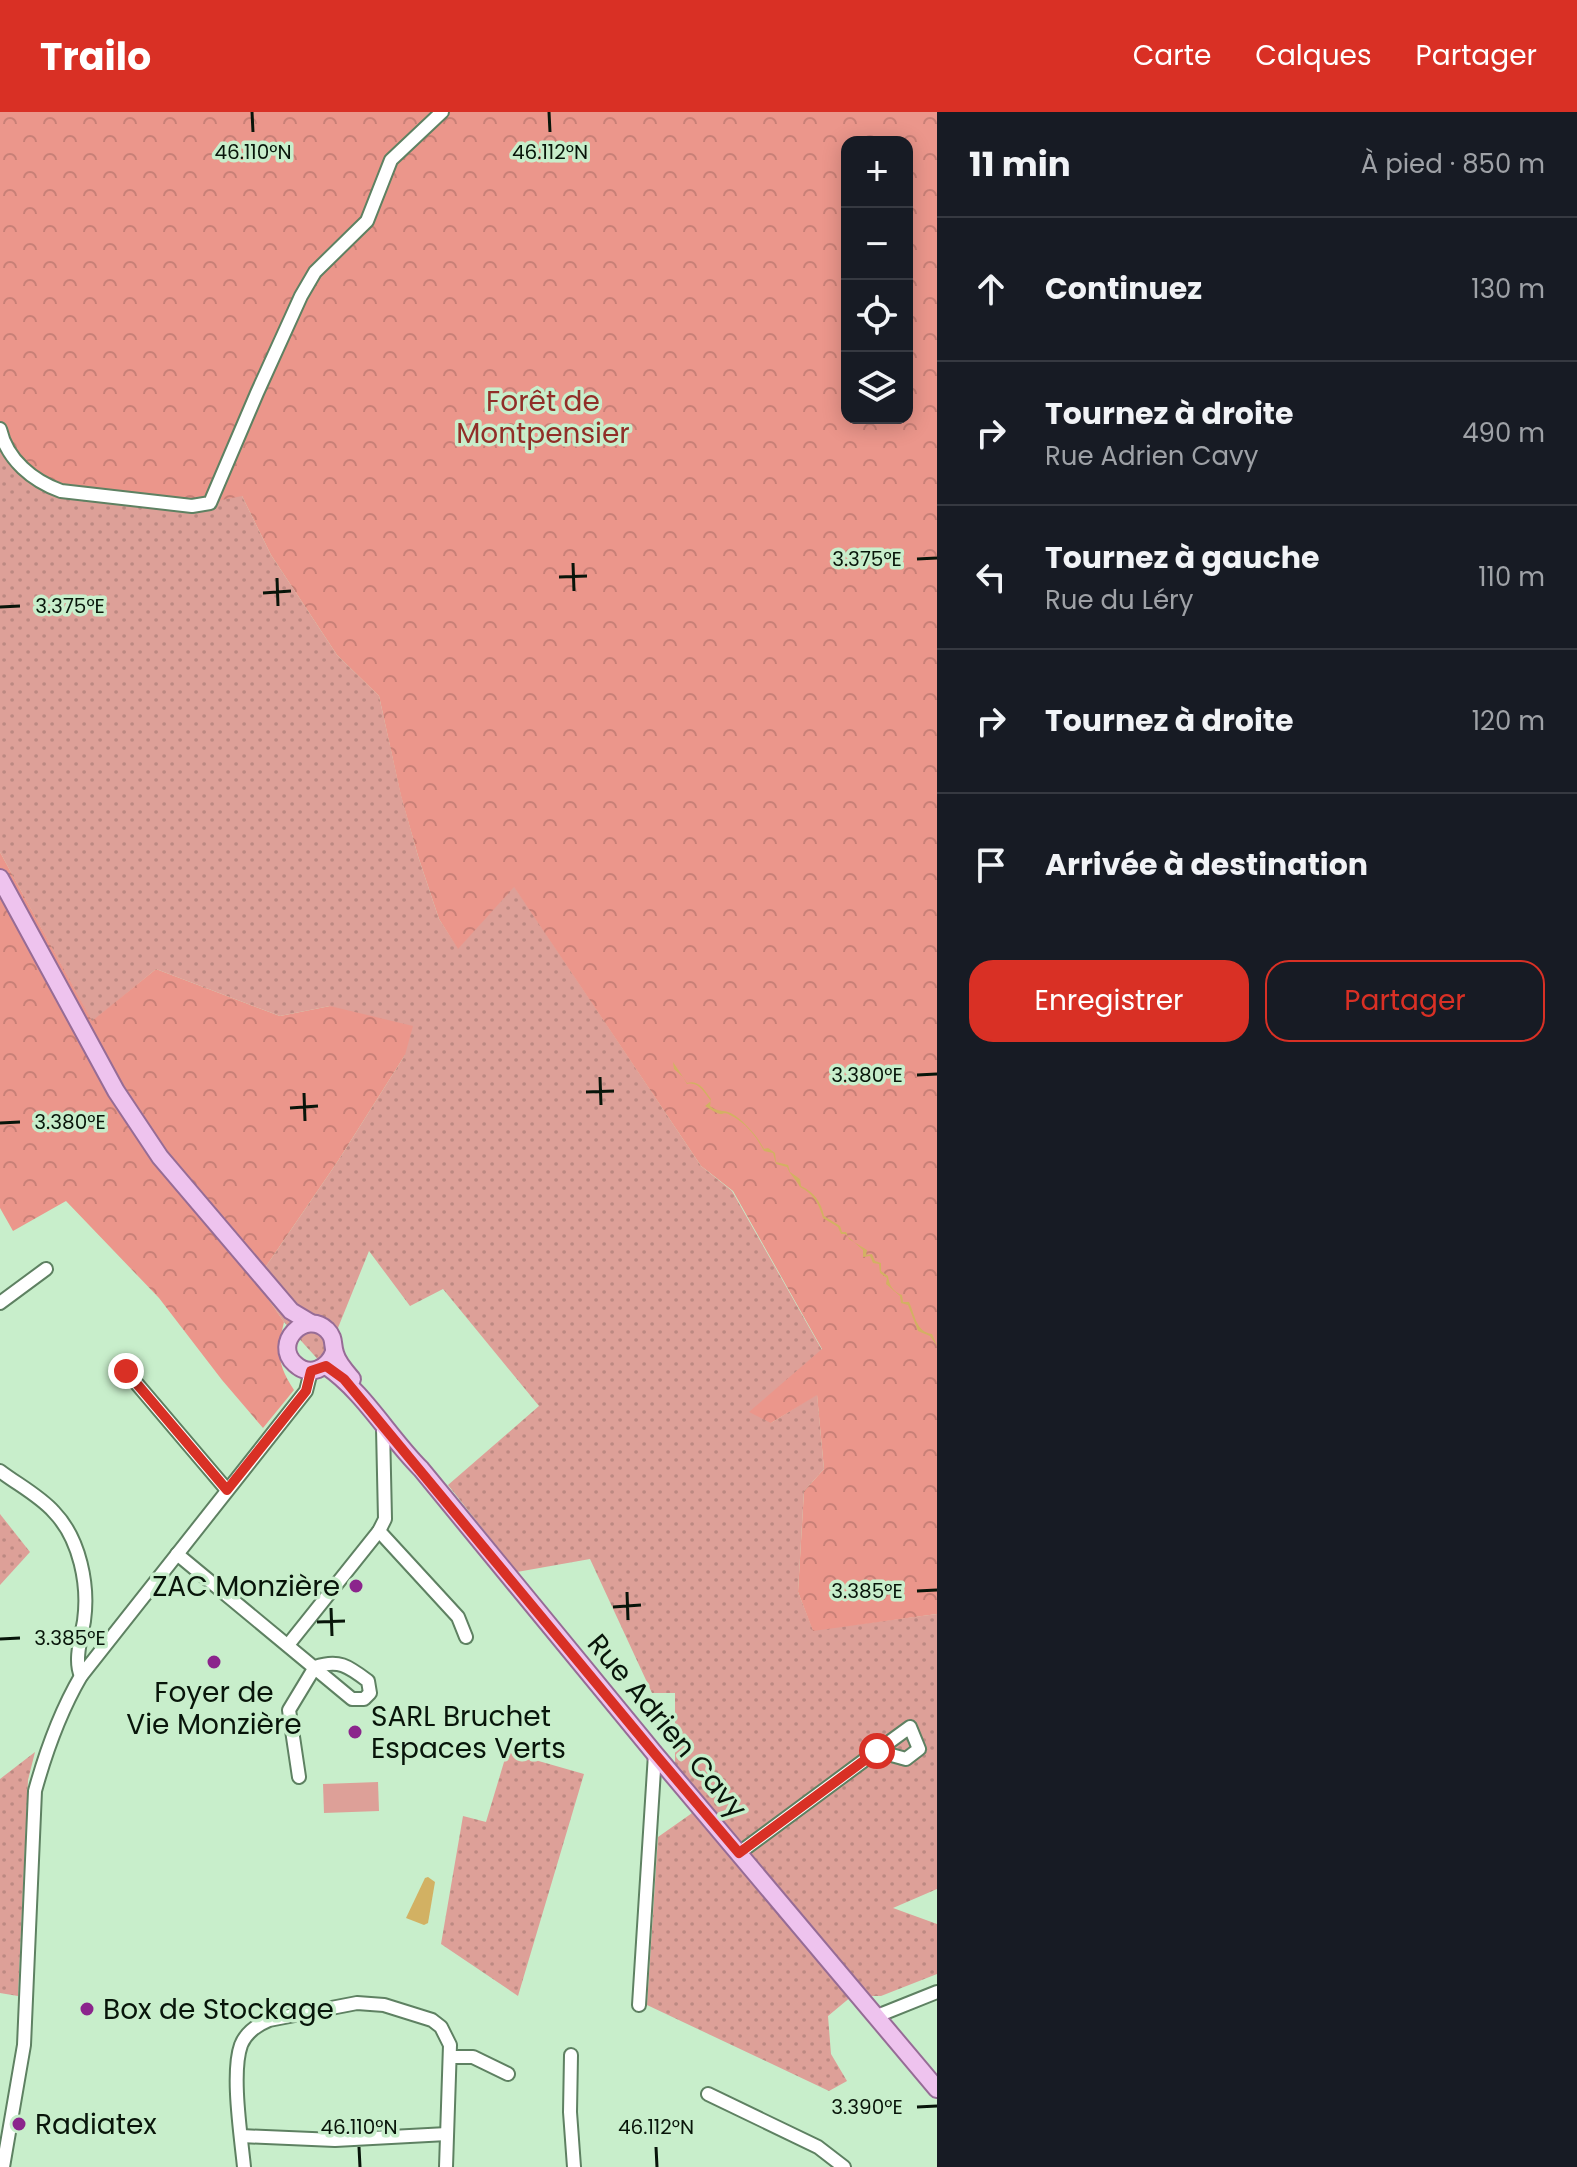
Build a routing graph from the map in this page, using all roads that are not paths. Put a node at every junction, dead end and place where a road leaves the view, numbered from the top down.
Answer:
1 (442, 112) edge
2 (0, 429) edge
3 (0, 878) edge
4 (46, 1269) dead end
5 (0, 1303) edge
6 (291, 1311) junction
7 (311, 1323) junction
8 (295, 1330) junction
9 (324, 1363) junction
10 (126, 1371) dead end
11 (392, 1452) junction
12 (421, 1469) junction
13 (0, 1471) edge
14 (227, 1490) junction
15 (379, 1531) junction
16 (177, 1554) junction
17 (466, 1637) dead end
18 (288, 1645) junction
19 (81, 1676) junction
20 (877, 1751) dead end
21 (655, 1754) junction
22 (299, 1777) dead end
23 (739, 1853) junction
24 (937, 1992) edge
25 (639, 2005) dead end
26 (877, 2016) junction
27 (571, 2055) dead end
28 (451, 2057) junction
29 (508, 2074) dead end
30 (937, 2089) edge
31 (708, 2094) dead end
32 (447, 2134) junction
33 (241, 2136) junction
34 (2, 2160) edge
35 (244, 2167) edge
36 (446, 2167) edge
37 (574, 2167) edge
38 (844, 2167) edge

1 - 2 street
3 - 6 main road
4 - 5 street
6 - 7 main road
6 - 8 main road
7 - 8 main road
7 - 9 main road
8 - 9 main road
9 - 11 main road, Rue Adrien Cavy
9 - 12 main road, Rue Adrien Cavy
9 - 14 street
10 - 14 street
11 - 12 main road, Rue Adrien Cavy
11 - 15 street
12 - 21 main road, Rue Adrien Cavy
13 - 19 street
14 - 16 street
15 - 17 street
15 - 18 street
16 - 18 street
16 - 19 street
18 - 22 street
19 - 34 street
20 - 23 street
21 - 23 main road, Rue Adrien Cavy
21 - 25 street
23 - 26 main road, Rue Adrien Cavy
24 - 26 street
26 - 30 main road, Rue Adrien Cavy
27 - 37 street
28 - 29 street
28 - 32 street
28 - 33 street
31 - 38 street
32 - 33 street
32 - 36 street
33 - 35 street

